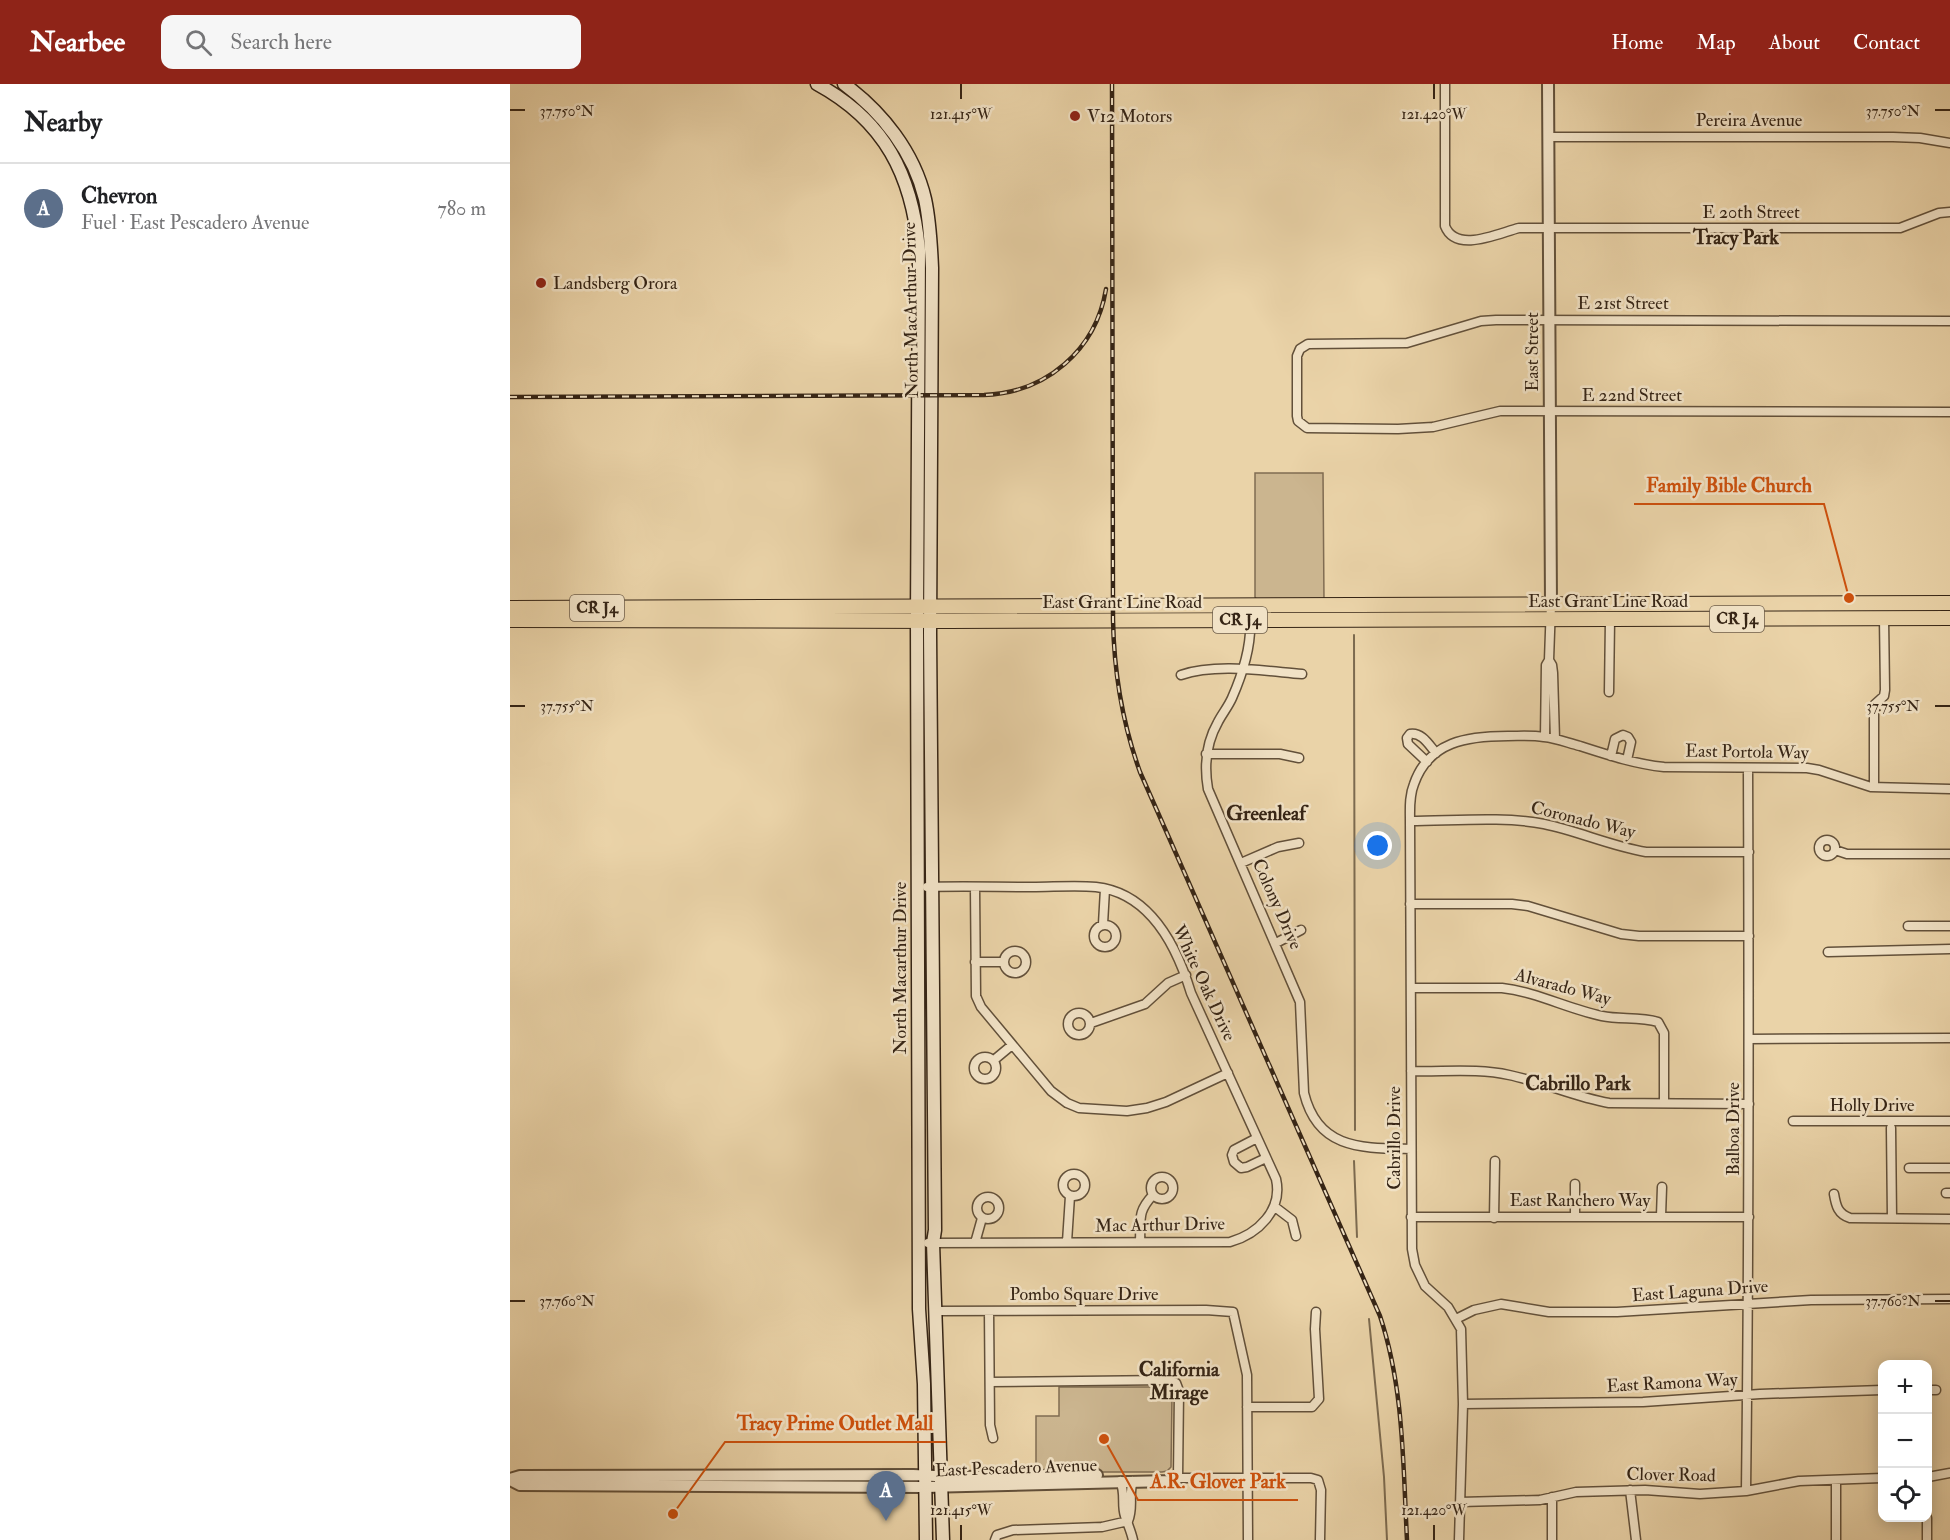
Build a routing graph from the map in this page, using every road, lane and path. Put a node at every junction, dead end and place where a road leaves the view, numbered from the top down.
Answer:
1 (817, 84) edge
2 (844, 84) edge
3 (1445, 84) edge
4 (1548, 84) edge
5 (1548, 137) junction
6 (1950, 143) edge
7 (1950, 212) edge
8 (1548, 228) junction
9 (1548, 319) junction
10 (1950, 321) edge
11 (918, 396) joint
12 (1549, 411) junction
13 (1950, 412) edge
14 (1315, 428) joint
15 (931, 456) joint
16 (1950, 603) edge
17 (1551, 604) junction
18 (510, 608) edge
19 (1249, 613) junction
20 (923, 614) junction
21 (1884, 618) junction
22 (1950, 618) edge
23 (1550, 619) junction
24 (510, 620) edge
25 (1610, 620) junction
26 (1549, 660) junction
27 (1242, 670) junction
28 (1302, 674) dead end
29 (1181, 675) dead end
30 (1609, 692) dead end
31 (1545, 736) junction
32 (1555, 739) junction
33 (1436, 753) junction
34 (1206, 754) junction
35 (1611, 756) junction
36 (1299, 758) dead end
37 (1626, 760) junction
38 (1427, 762) junction
39 (1748, 768) junction
40 (1874, 787) junction
41 (1950, 789) edge
42 (1410, 821) junction
43 (1299, 843) dead end
44 (1835, 850) dead end
45 (1749, 852) junction
46 (1950, 854) edge
47 (1241, 863) junction
48 (918, 887) junction
49 (933, 887) junction
50 (975, 888) junction
51 (1106, 889) junction
52 (1410, 904) junction
53 (1103, 924) dead end
54 (1908, 926) dead end
55 (1950, 926) edge
56 (1301, 930) dead end
57 (1749, 936) junction
58 (1276, 943) junction
59 (1950, 949) edge
60 (1828, 952) dead end
61 (975, 962) junction
62 (1003, 962) dead end
63 (1186, 975) junction
64 (1411, 988) junction
65 (1091, 1023) dead end
66 (1950, 1038) edge
67 (1749, 1039) junction
68 (1012, 1045) junction
69 (994, 1060) dead end
70 (1411, 1071) junction
71 (1228, 1073) junction
72 (1664, 1103) junction
73 (1749, 1104) junction
74 (1793, 1121) dead end
75 (1950, 1121) edge
76 (1891, 1128) dead end
77 (1257, 1138) junction
78 (1411, 1149) junction
79 (1266, 1158) junction
80 (1495, 1161) dead end
81 (1910, 1168) dead end
82 (1950, 1168) edge
83 (1575, 1184) dead end
84 (1662, 1187) dead end
85 (1834, 1194) dead end
86 (1153, 1195) dead end
87 (1070, 1196) dead end
88 (1275, 1207) junction
89 (1662, 1216) junction
90 (1575, 1217) junction
91 (982, 1218) dead end
92 (1411, 1218) junction
93 (1494, 1218) junction
94 (1749, 1218) junction
95 (1892, 1218) junction
96 (1950, 1219) edge
97 (1296, 1236) dead end
98 (1067, 1242) junction
99 (1140, 1242) junction
100 (919, 1243) junction
101 (933, 1243) junction
102 (975, 1243) junction
103 (1950, 1299) edge
104 (1746, 1305) junction
105 (935, 1311) junction
106 (989, 1311) junction
107 (1316, 1312) dead end
108 (1456, 1319) junction
109 (990, 1382) junction
110 (1878, 1390) edge
111 (1746, 1395) junction
112 (1463, 1404) junction
113 (1247, 1407) junction
114 (993, 1438) dead end
115 (1950, 1473) edge
116 (1932, 1476) edge
117 (1178, 1478) junction
118 (1248, 1479) junction
119 (1878, 1479) edge
120 (510, 1480) edge
121 (1836, 1480) junction
122 (925, 1481) junction
123 (1120, 1481) junction
124 (1133, 1481) junction
125 (942, 1482) junction
126 (1630, 1490) junction
127 (1746, 1491) junction
128 (1552, 1497) junction
129 (1460, 1502) junction
130 (1128, 1521) junction
131 (1927, 1522) edge
132 (926, 1540) edge
133 (943, 1540) edge
134 (995, 1540) edge
135 (1133, 1540) edge
136 (1248, 1540) edge
137 (1320, 1540) edge
138 (1460, 1540) edge
139 (1552, 1540) edge
140 (1636, 1540) edge
141 (1836, 1540) edge
142 (1927, 1540) edge

1 - 11 main road, North MacArthur Drive
2 - 15 main road, North MacArthur Drive
3 - 8 street, E 20th Street
4 - 5 street, East Street
5 - 6 street, Pereira Avenue
5 - 8 street, East Street
7 - 8 street, E 20th Street
8 - 9 street, East Street
9 - 10 street, E 21st Street
9 - 12 street, East Street
9 - 14 street, E 21st Street
11 - 20 main road, North Macarthur Drive
12 - 13 street, E 22nd Street
12 - 14 street, E 22nd Street
12 - 17 street, East Street
15 - 20 main road, North Macarthur Drive
16 - 17 main road, East Grant Line Road / CR J4
17 - 19 main road, East Grant Line Road / CR J4
17 - 23 street, East Street
18 - 20 main road, East Grant Line Road / CR J4
19 - 20 main road, East Grant Line Road / CR J4
19 - 23 main road, East Grant Line Road / CR J4
19 - 27 street, Colony Drive
20 - 24 main road, East Grant Line Road / CR J4
20 - 48 main road, North Macarthur Drive
20 - 49 main road, North Macarthur Drive
21 - 22 main road, East Grant Line Road / CR J4
21 - 25 main road, East Grant Line Road / CR J4
21 - 40 street
23 - 25 main road, East Grant Line Road / CR J4
23 - 26 street, East Street
25 - 30 street
26 - 31 street
26 - 32 street
27 - 28 street
27 - 29 street
27 - 34 street, Colony Drive
31 - 32 street, East Portola Way
31 - 33 street, East Portola Way
32 - 35 street, East Portola Way
33 - 38 street, Cabrillo Drive
33 - 38 street
34 - 36 street
34 - 47 street, Colony Drive
35 - 37 street, East Portola Way
35 - 37 street
37 - 39 street, East Portola Way
38 - 42 street, Cabrillo Drive
39 - 40 street, East Portola Way
39 - 45 street, Balboa Drive
40 - 41 street, East Portola Way
42 - 45 street, Coronado Way
42 - 52 street, Cabrillo Drive
43 - 47 street
44 - 46 street
45 - 57 street, Balboa Drive
47 - 58 street, Colony Drive
48 - 49 street, White Oak Drive
48 - 100 main road, North Macarthur Drive
49 - 50 street, White Oak Drive
49 - 101 main road, North Macarthur Drive
50 - 51 street, White Oak Drive
50 - 61 street
51 - 53 street
51 - 63 street, White Oak Drive
52 - 57 street
52 - 64 street, Cabrillo Drive
54 - 55 street
56 - 58 street
57 - 67 street, Balboa Drive
58 - 78 street, Colony Drive
59 - 60 street
61 - 62 street
61 - 68 street
63 - 65 street
63 - 71 street, White Oak Drive
64 - 70 street, Cabrillo Drive
64 - 72 street, Alvarado Way
66 - 67 street
67 - 73 street, Balboa Drive
68 - 69 street
68 - 71 street
70 - 72 street
70 - 78 street, Cabrillo Drive
71 - 77 street, White Oak Drive
72 - 73 street
73 - 94 street, Balboa Drive
74 - 75 street, Holly Drive
76 - 95 street, Holly Drive
77 - 79 street, White Oak Drive
77 - 79 street
78 - 92 street, Cabrillo Drive
79 - 88 street, White Oak Drive
80 - 93 street
81 - 82 street
83 - 90 street
84 - 89 street
85 - 95 street
86 - 99 street
87 - 98 street, Mac Arthur Drive
88 - 97 street
88 - 99 street, Mac Arthur Drive
89 - 90 street, East Ranchero Way
89 - 94 street, East Ranchero Way
90 - 93 street, East Ranchero Way
91 - 102 street
92 - 93 street, East Ranchero Way
92 - 108 street, Cabrillo Drive
94 - 104 street, Balboa Drive
95 - 96 street
98 - 99 street, Mac Arthur Drive
98 - 102 street, Mac Arthur Drive
100 - 101 street, Mac Arthur Drive
100 - 122 main road, North Macarthur Drive
101 - 102 street, Mac Arthur Drive
101 - 105 main road, North Macarthur Drive
103 - 104 street, East Laguna Drive
104 - 108 street, East Laguna Drive
104 - 111 street, Balboa Drive
105 - 106 street, Pombo Square Drive
105 - 125 main road, North Macarthur Drive
106 - 109 street
106 - 113 street, Pombo Square Drive
107 - 113 street
108 - 112 street, Cabrillo Drive
109 - 114 street
109 - 117 street
110 - 111 street, East Ramona Way
111 - 112 street, East Ramona Way
111 - 127 street, Balboa Drive
112 - 129 street, Cabrillo Drive
113 - 118 street
115 - 116 street
117 - 118 street
117 - 124 street, East Pescadero Avenue
117 - 125 street, East Pescadero Avenue
118 - 136 street
118 - 137 street
119 - 121 street, Clover Road
120 - 122 street, East Pescadero Avenue
121 - 127 street, Clover Road
121 - 141 street
122 - 125 street, East Pescadero Avenue
122 - 132 main road, North Macarthur Drive
123 - 124 street, East Pescadero Avenue
123 - 125 street, East Pescadero Avenue
123 - 130 street
124 - 130 street
125 - 133 main road, North Macarthur Drive
126 - 127 street, Clover Road
126 - 128 street, Clover Road
126 - 140 street
128 - 129 street, Clover Road
128 - 139 street
129 - 138 street, Cabrillo Drive
130 - 134 street
130 - 135 street
131 - 142 street

